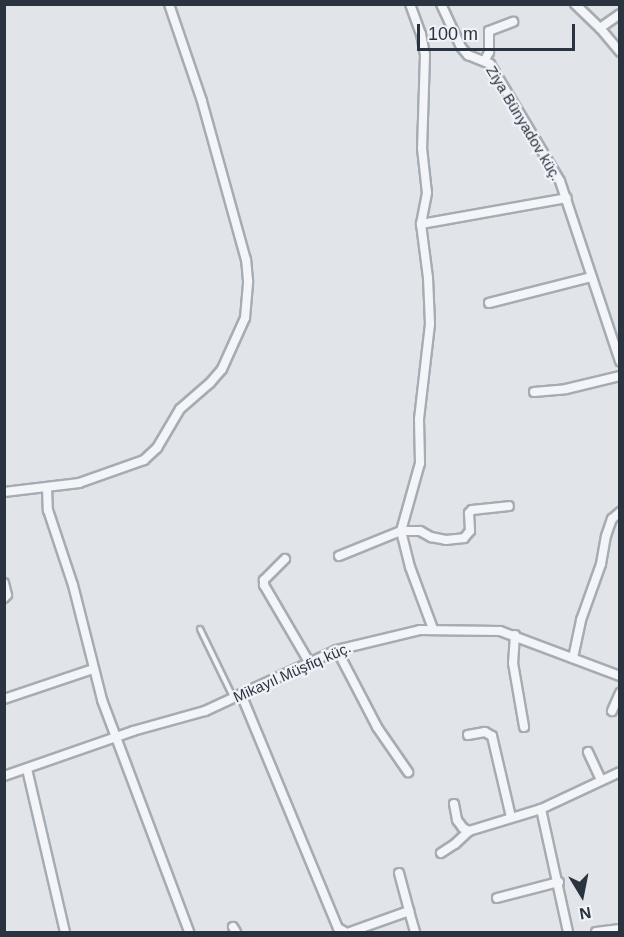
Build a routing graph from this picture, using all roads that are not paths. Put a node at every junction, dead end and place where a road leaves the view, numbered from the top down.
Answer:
1 (169, 4) edge
2 (410, 4) edge
3 (441, 4) edge
4 (575, 4) edge
5 (620, 14) edge
6 (513, 22) dead end
7 (600, 28) junction
8 (620, 52) edge
9 (485, 60) junction
10 (567, 198) junction
11 (421, 224) junction
12 (591, 277) junction
13 (489, 303) dead end
14 (620, 361) edge
15 (620, 376) edge
16 (534, 392) dead end
17 (47, 487) junction
18 (4, 492) edge
19 (509, 506) dead end
20 (620, 512) edge
21 (401, 531) junction
22 (339, 556) dead end
23 (285, 559) dead end
24 (4, 583) edge
25 (4, 598) edge
26 (200, 628) dead end
27 (433, 628) junction
28 (515, 635) junction
29 (337, 650) junction
30 (573, 658) junction
31 (309, 662) junction
32 (93, 669) junction
33 (620, 676) edge
34 (620, 693) edge
35 (237, 696) junction
36 (4, 699) edge
37 (612, 711) dead end
38 (524, 727) dead end
39 (468, 735) dead end
40 (115, 737) junction
41 (588, 752) dead end
42 (27, 769) junction
43 (408, 772) dead end
44 (620, 772) edge
45 (4, 776) edge
46 (602, 780) junction
47 (454, 804) dead end
48 (541, 809) junction
49 (511, 817) junction
50 (469, 831) junction
51 (441, 853) dead end
52 (399, 873) dead end
53 (559, 882) junction
54 (496, 898) dead end
55 (409, 911) junction
56 (620, 929) edge
57 (363, 931) edge
58 (65, 933) edge
59 (189, 933) edge
60 (345, 933) edge
61 (350, 933) edge
62 (415, 933) edge
63 (568, 933) edge
64 (596, 933) edge

1 - 17 street
2 - 11 street
3 - 9 street, Ziya Bünyadov küç.
4 - 7 street
5 - 7 street
6 - 9 street
7 - 8 street
9 - 10 street, Ziya Bünyadov küç.
10 - 11 street
10 - 12 street, Ziya Bünyadov küç.
11 - 21 street
12 - 13 street
12 - 14 street, Ziya Bünyadov küç.
15 - 16 street
17 - 18 street
17 - 32 street
19 - 21 street
20 - 30 street
21 - 22 street
21 - 27 street
23 - 31 street
24 - 25 street
26 - 35 lane
27 - 28 street, Mikayıl Müşfiq küç.
27 - 29 street, Mikayıl Müşfiq küç.
28 - 30 street, Mikayıl Müşfiq küç.
28 - 38 street
29 - 31 street, Mikayıl Müşfiq küç.
29 - 43 street
30 - 33 street, Mikayıl Müşfiq küç.
31 - 35 street, Mikayıl Müşfiq küç.
32 - 36 street
32 - 40 street
34 - 37 street
35 - 40 street, Mikayıl Müşfiq küç.
35 - 60 street
39 - 49 street
40 - 42 street, Mikayıl Müşfiq küç.
40 - 59 street
41 - 46 street
42 - 45 street, Mikayıl Müşfiq küç.
42 - 58 street
44 - 46 street
46 - 48 street
47 - 50 street
48 - 49 street
48 - 53 street
49 - 50 street
50 - 51 street
52 - 55 street
53 - 54 street
53 - 63 street
55 - 57 street
55 - 62 street
56 - 64 street
57 - 61 street

